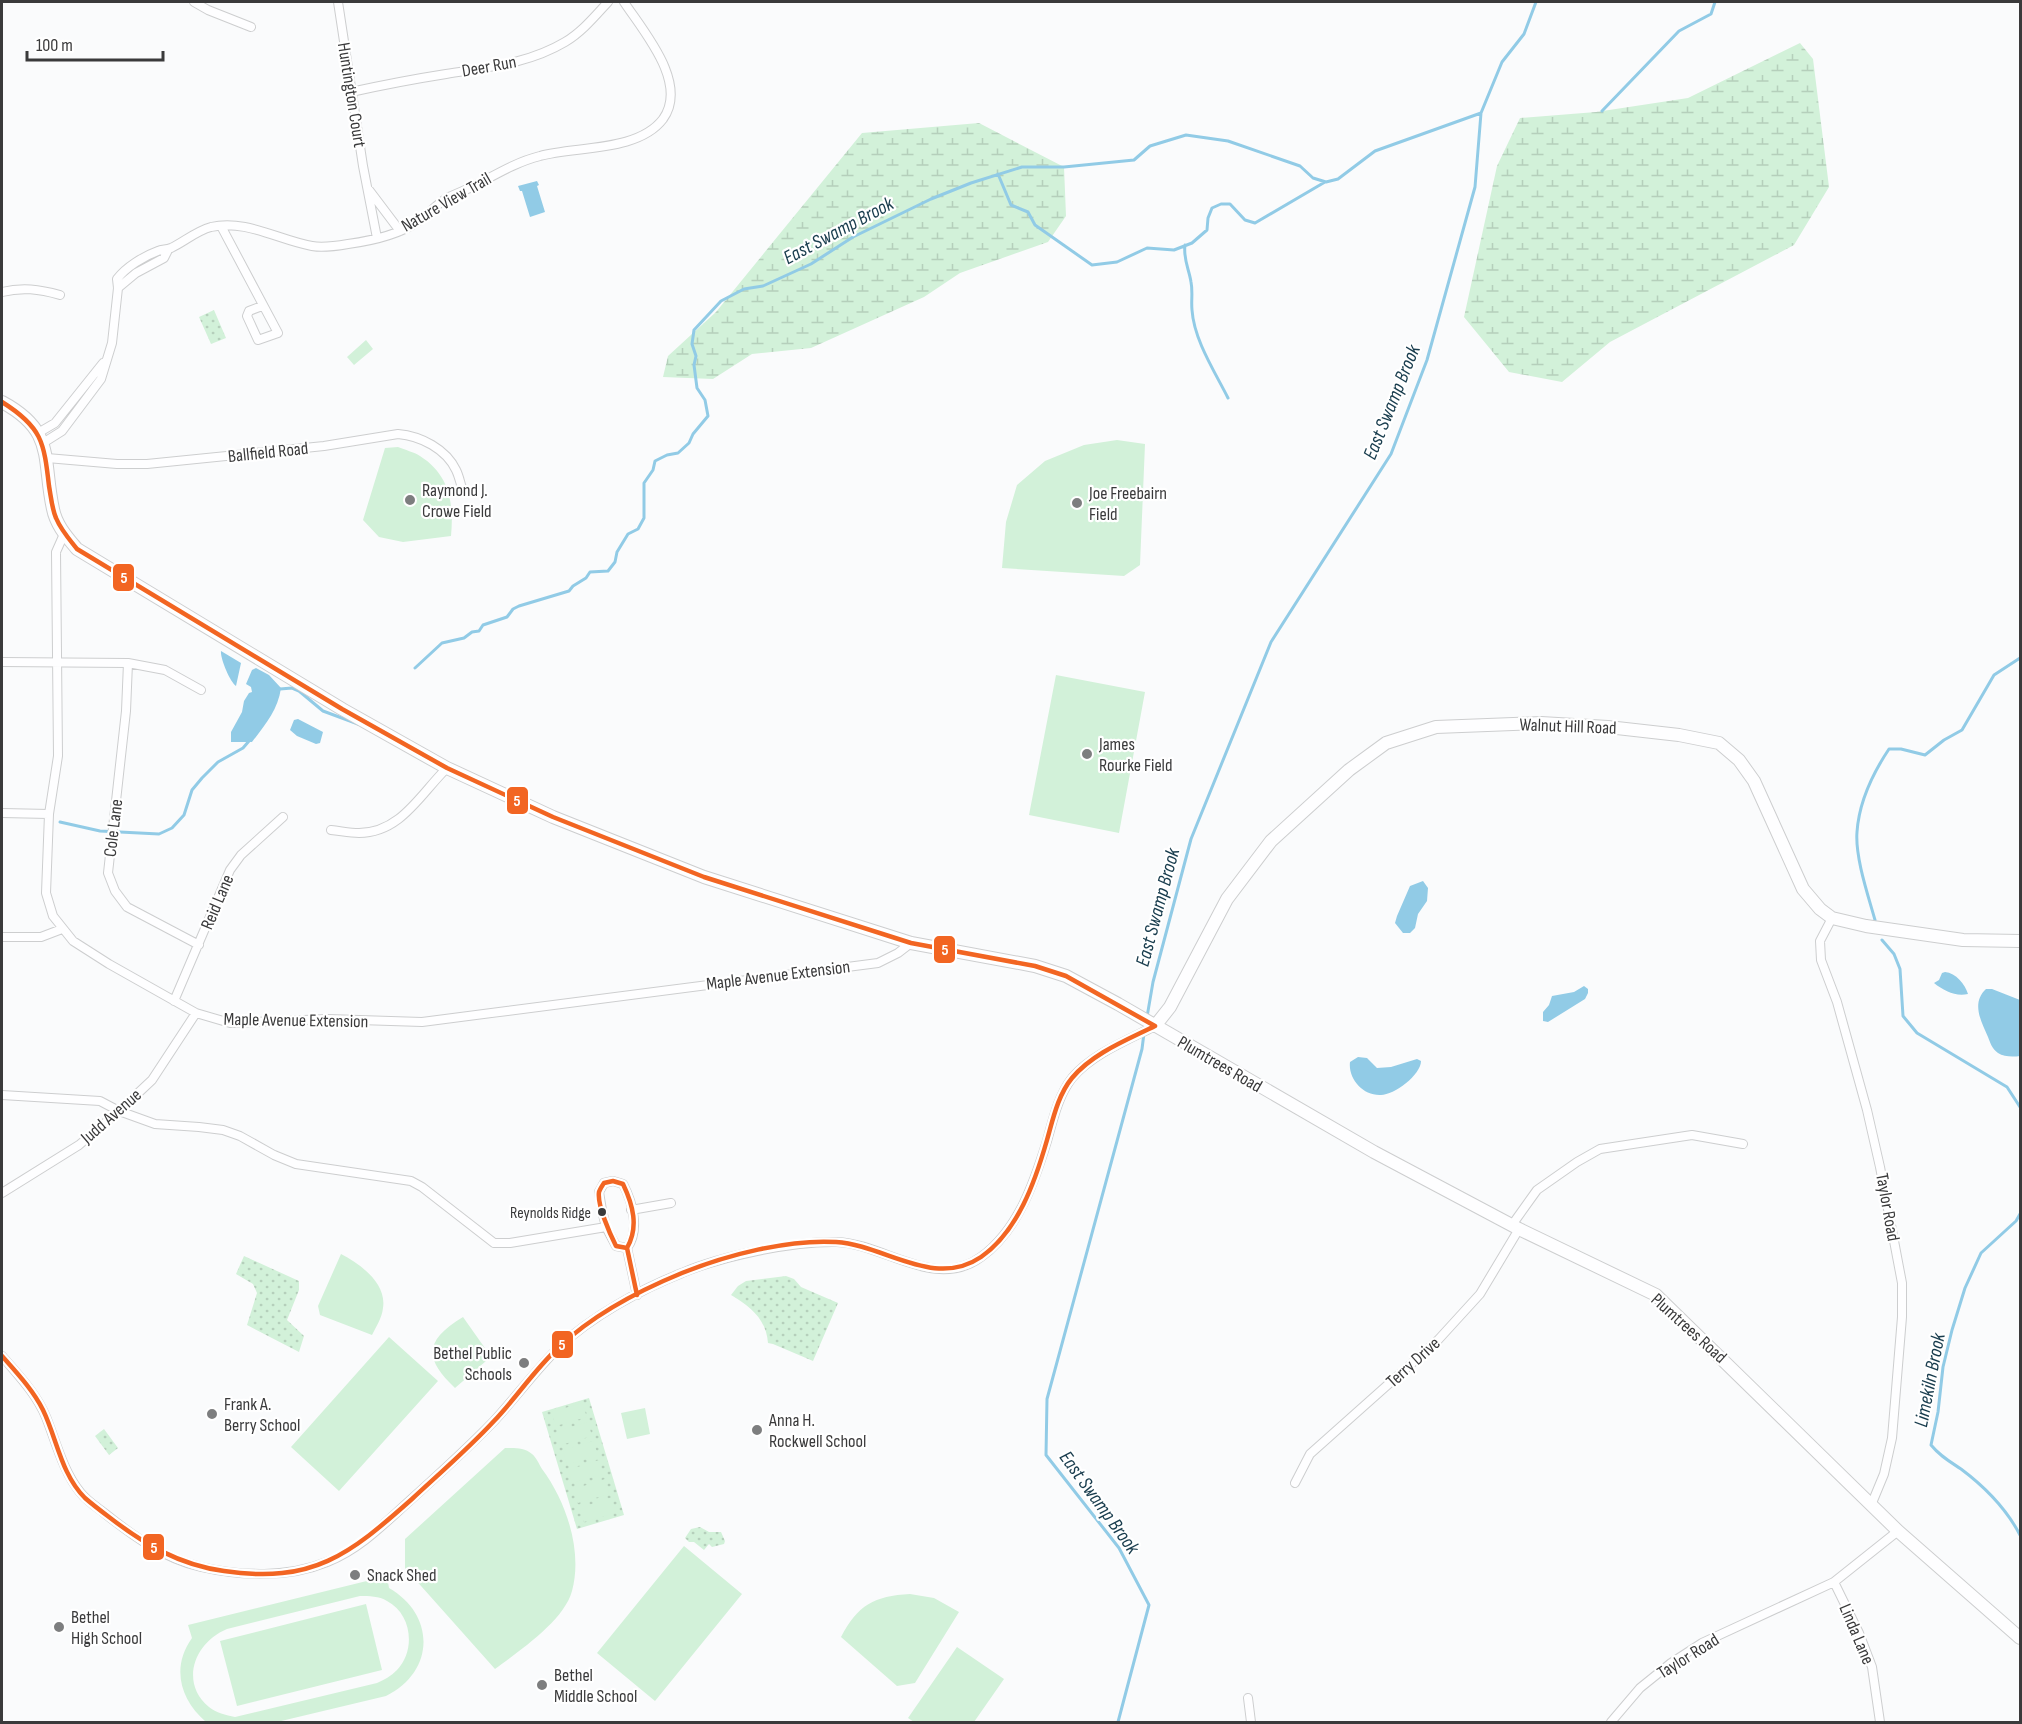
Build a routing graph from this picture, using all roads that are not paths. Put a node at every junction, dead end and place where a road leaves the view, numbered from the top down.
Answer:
1 (195, 2) edge
2 (338, 2) edge
3 (608, 2) edge
4 (624, 2) edge
5 (251, 27) dead end
6 (351, 92) junction
7 (366, 188) junction
8 (221, 226) junction
9 (400, 231) junction
10 (377, 238) junction
11 (2, 292) edge
12 (60, 295) dead end
13 (262, 306) dead end
14 (2, 402) edge
15 (40, 438) junction
16 (47, 458) junction
17 (462, 488) dead end
18 (64, 534) junction
19 (2, 662) edge
20 (58, 662) junction
21 (128, 663) junction
22 (201, 690) dead end
23 (447, 768) junction
24 (2, 813) edge
25 (49, 814) junction
26 (283, 817) dead end
27 (331, 830) dead end
28 (1832, 918) junction
29 (62, 929) junction
30 (2, 937) edge
31 (2020, 941) edge
32 (911, 943) junction
33 (199, 945) junction
34 (174, 1001) junction
35 (196, 1013) junction
36 (1153, 1026) junction
37 (2, 1095) edge
38 (119, 1111) junction
39 (1743, 1144) dead end
40 (2, 1192) edge
41 (671, 1203) dead end
42 (632, 1210) junction
43 (606, 1227) junction
44 (1516, 1227) junction
45 (627, 1248) junction
46 (637, 1295) junction
47 (2, 1356) edge
48 (1295, 1483) dead end
49 (1872, 1503) junction
50 (1898, 1531) junction
51 (1834, 1582) junction
52 (2020, 1638) edge
53 (1248, 1698) dead end
54 (1251, 1722) edge
55 (1611, 1722) edge
56 (1880, 1722) edge

1 - 5 street
2 - 6 street, Huntington Court
3 - 6 street, Deer Run
4 - 9 street, Nature View Trail
6 - 7 street, Huntington Court
7 - 9 street, Huntington Court
7 - 10 street, Huntington Court
8 - 10 street, Nature View Trail
8 - 13 street
8 - 15 street, Nature View Trail
9 - 10 street, Nature View Trail
11 - 12 street
14 - 15 main road
15 - 16 main road
16 - 17 street, Ballfield Road
16 - 18 main road
18 - 20 street, Maple Avenue Extension
18 - 23 main road, Plumtrees Road
19 - 20 street
20 - 21 street
20 - 25 street, Maple Avenue Extension
21 - 22 street
21 - 33 street, Cole Lane
23 - 27 street
23 - 32 main road, Plumtrees Road
24 - 25 street
25 - 29 street, Maple Avenue Extension
26 - 33 street, Reid Lane
28 - 31 main road
28 - 36 main road, Walnut Hill Road
28 - 49 street, Taylor Road
29 - 30 street
29 - 34 street, Maple Avenue Extension
32 - 35 street, Maple Avenue Extension
32 - 36 main road, Plumtrees Road
33 - 34 street, Reid Lane
34 - 35 street, Maple Avenue Extension
35 - 38 street, Judd Avenue
36 - 44 main road, Plumtrees Road
36 - 46 street
37 - 38 street
38 - 40 street, Judd Avenue
38 - 43 street
39 - 44 street, Terry Drive
41 - 42 street
42 - 43 street
42 - 45 street
43 - 45 street
44 - 48 street, Terry Drive
44 - 49 main road, Plumtrees Road
45 - 46 street
46 - 47 street
49 - 50 main road, Plumtrees Road
50 - 51 street, Taylor Road
50 - 52 main road, Plumtrees Road
51 - 55 street, Taylor Road
51 - 56 street, Linda Lane
53 - 54 street

